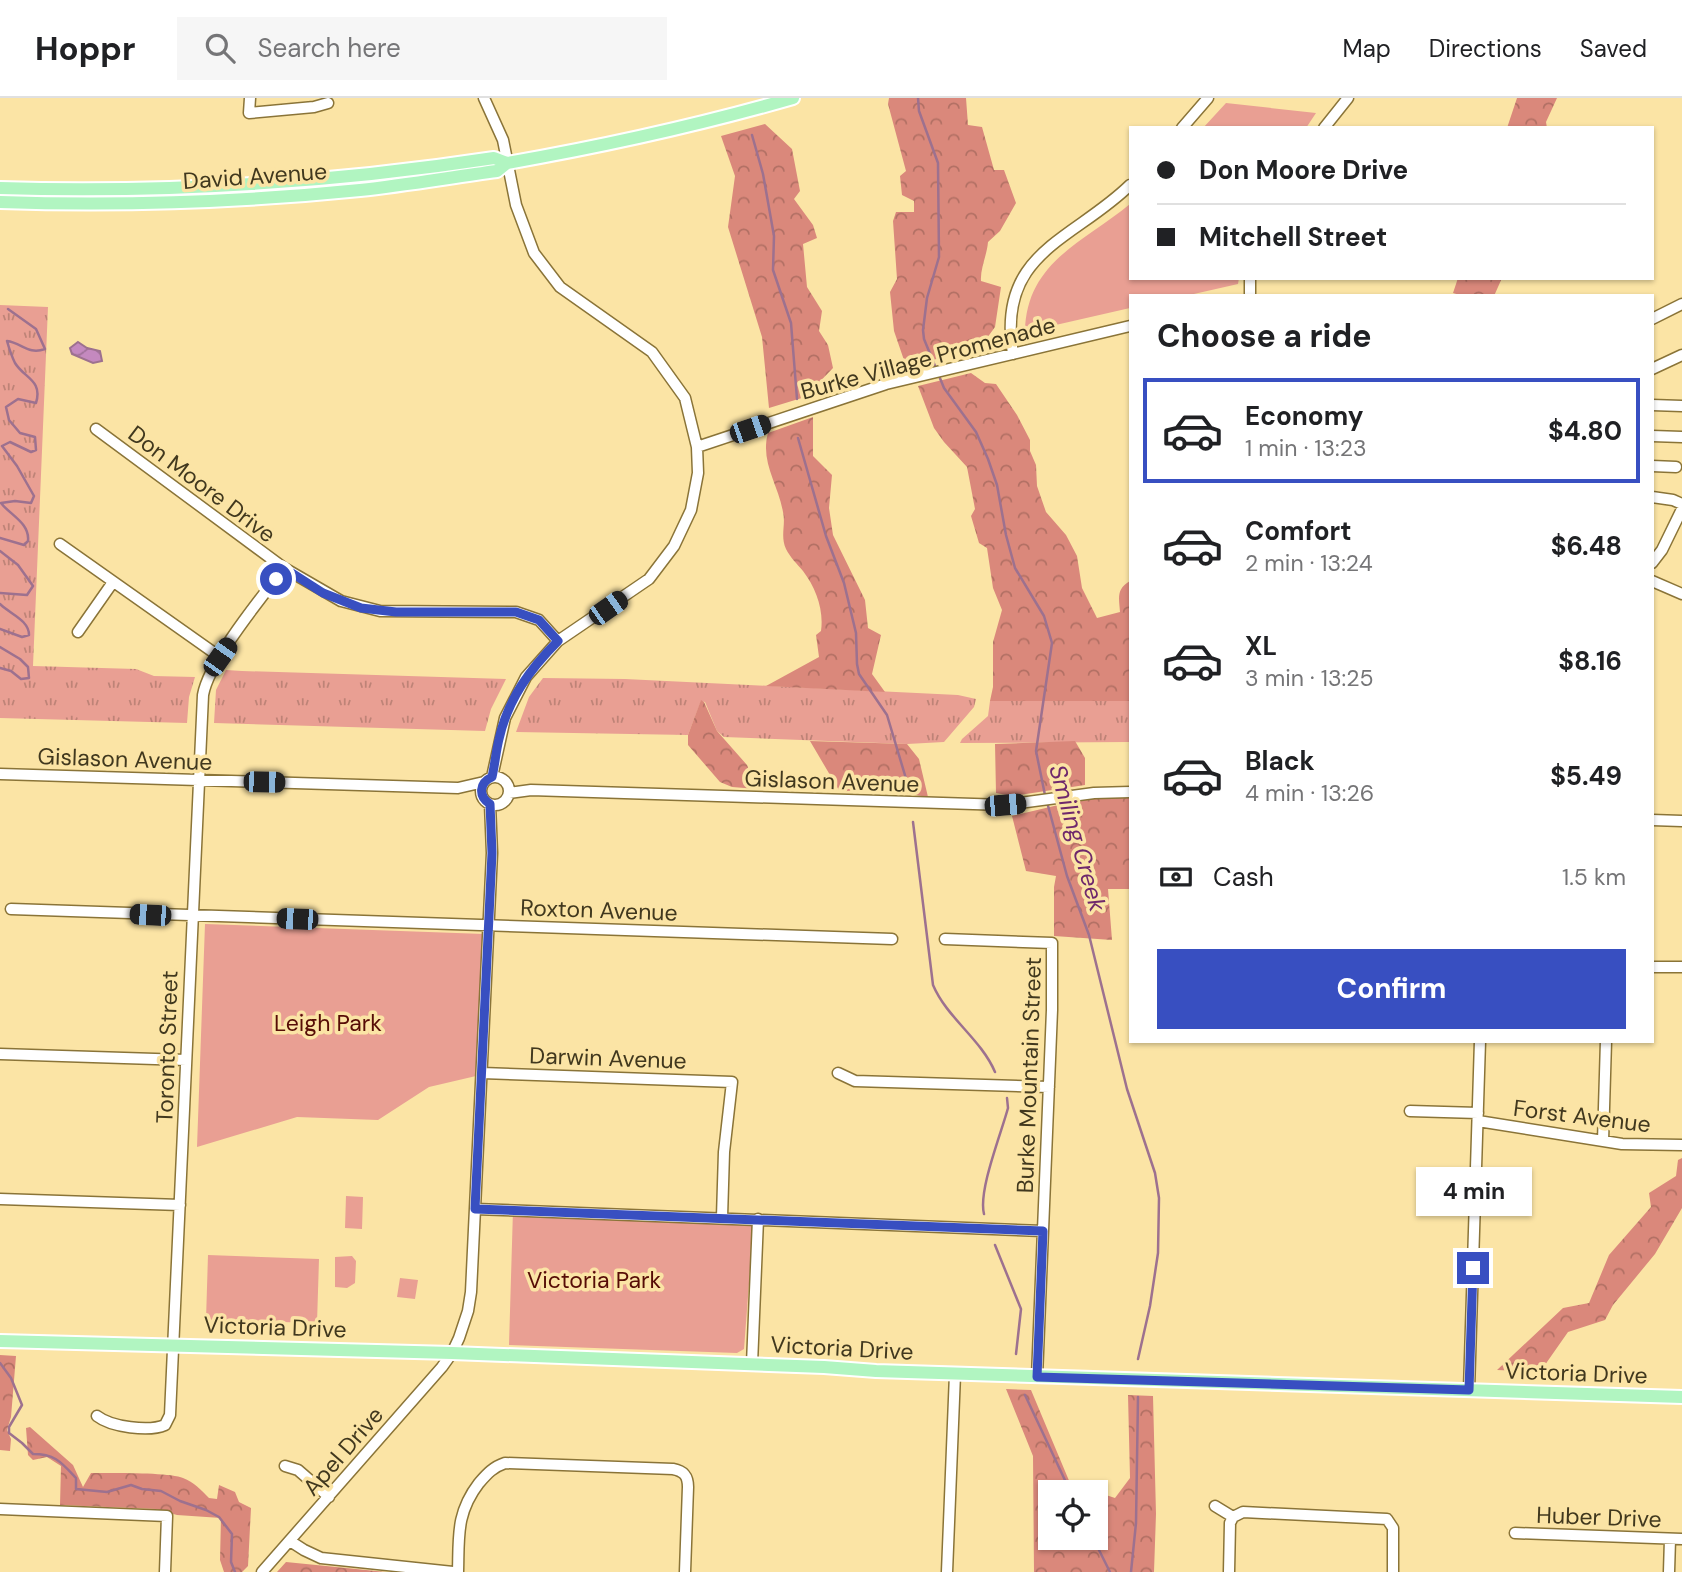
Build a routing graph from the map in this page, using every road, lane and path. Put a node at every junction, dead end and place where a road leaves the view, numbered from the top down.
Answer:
1 (250, 98) edge
2 (484, 98) edge
3 (793, 98) edge
4 (1208, 98) edge
5 (1348, 98) edge
6 (328, 103) dead end
7 (1184, 126) edge
8 (1326, 126) edge
9 (507, 163) junction
10 (1129, 186) edge
11 (0, 188) edge
12 (0, 202) edge
13 (1682, 304) edge
14 (1654, 318) edge
15 (1129, 326) edge
16 (1013, 354) junction
17 (1682, 355) edge
18 (1654, 368) edge
19 (1654, 405) edge
20 (1682, 406) edge
21 (96, 429) dead end
22 (1654, 436) edge
23 (1682, 437) edge
24 (697, 447) junction
25 (1654, 466) edge
26 (1676, 467) dead end
27 (1654, 497) edge
28 (1682, 506) edge
29 (60, 544) dead end
30 (1654, 561) edge
31 (284, 568) junction
32 (113, 582) junction
33 (1654, 582) edge
34 (1682, 594) edge
35 (78, 632) dead end
36 (558, 641) junction
37 (220, 657) junction
38 (0, 774) edge
39 (198, 780) junction
40 (499, 783) junction
41 (458, 788) junction
42 (1129, 792) edge
43 (482, 795) junction
44 (496, 804) junction
45 (1654, 820) edge
46 (1682, 821) edge
47 (11, 909) dead end
48 (192, 916) junction
49 (488, 925) junction
50 (892, 939) dead end
51 (945, 939) dead end
52 (1654, 967) edge
53 (1682, 967) edge
54 (1480, 1043) edge
55 (1606, 1043) edge
56 (0, 1054) edge
57 (186, 1060) junction
58 (482, 1073) junction
59 (838, 1073) dead end
60 (1049, 1087) junction
61 (1410, 1111) dead end
62 (1478, 1117) junction
63 (1603, 1141) junction
64 (1682, 1145) edge
65 (0, 1199) edge
66 (180, 1205) junction
67 (475, 1209) junction
68 (722, 1217) junction
69 (758, 1219) junction
70 (1043, 1231) junction
71 (0, 1341) edge
72 (174, 1345) junction
73 (452, 1353) junction
74 (752, 1364) junction
75 (955, 1374) junction
76 (1037, 1377) junction
77 (1469, 1390) junction
78 (1682, 1397) edge
79 (97, 1416) dead end
80 (285, 1466) dead end
81 (329, 1497) junction
82 (1215, 1506) dead end
83 (0, 1509) edge
84 (1233, 1517) junction
85 (1515, 1533) dead end
86 (1670, 1539) junction
87 (1682, 1539) edge
88 (290, 1541) junction
89 (165, 1572) edge
90 (262, 1572) edge
91 (455, 1572) edge
92 (685, 1572) edge
93 (947, 1572) edge
94 (1229, 1572) edge
95 (1393, 1572) edge
96 (1669, 1572) edge

1 - 6 street
2 - 9 street
3 - 9 main road, David Avenue
4 - 7 street
5 - 8 street
9 - 11 main road, David Avenue
9 - 12 main road, David Avenue
9 - 24 street
10 - 16 street
13 - 14 street
15 - 16 street, Burke Village Promenade
16 - 24 street, Burke Village Promenade
17 - 18 street
19 - 20 street
21 - 31 street, Don Moore Drive
22 - 23 street
24 - 36 street
25 - 26 street
27 - 28 street
28 - 30 street
29 - 32 street
31 - 36 street, Don Moore Drive
31 - 37 street, Toronto Street
32 - 35 street
32 - 37 street
33 - 34 street
36 - 40 street
37 - 39 street, Toronto Street
38 - 39 street, Gislason Avenue
39 - 41 street, Gislason Avenue
39 - 48 street, Toronto Street
40 - 41 street, Gislason Avenue
40 - 42 street, Gislason Avenue
40 - 43 street
40 - 44 street
41 - 43 street, Gislason Avenue
43 - 44 street
44 - 49 street, Apel Drive
45 - 46 street
47 - 48 street, Roxton Avenue
48 - 49 street, Roxton Avenue
48 - 57 street, Toronto Street
49 - 50 street, Roxton Avenue
49 - 58 street, Apel Drive
51 - 60 street, Burke Mountain Street
52 - 53 street
54 - 62 street
55 - 63 street
56 - 57 street
57 - 66 street, Toronto Street
58 - 67 street, Apel Drive
58 - 68 street, Darwin Avenue
59 - 60 street
60 - 70 street, Burke Mountain Street
61 - 62 street, Forst Avenue
62 - 63 street, Forst Avenue
62 - 77 street
63 - 64 street, Forst Avenue
65 - 66 street
66 - 72 street, Toronto Street
67 - 68 street
67 - 73 street, Apel Drive
68 - 69 street
69 - 70 street
69 - 74 street
70 - 76 street, Burke Mountain Street
71 - 72 main road, Victoria Drive
72 - 73 main road, Victoria Drive
72 - 79 street, Toronto Street
73 - 74 main road, Victoria Drive
73 - 81 street, Apel Drive
74 - 75 main road, Victoria Drive
75 - 76 main road, Victoria Drive
75 - 93 street
76 - 77 main road, Victoria Drive
77 - 78 main road, Victoria Drive
80 - 81 street
81 - 88 street, Apel Drive
82 - 84 street
83 - 89 street
84 - 94 street
84 - 95 street
85 - 86 street, Huber Drive
86 - 87 street, Huber Drive
86 - 96 street
88 - 90 street, Apel Drive
88 - 91 street
91 - 92 street

